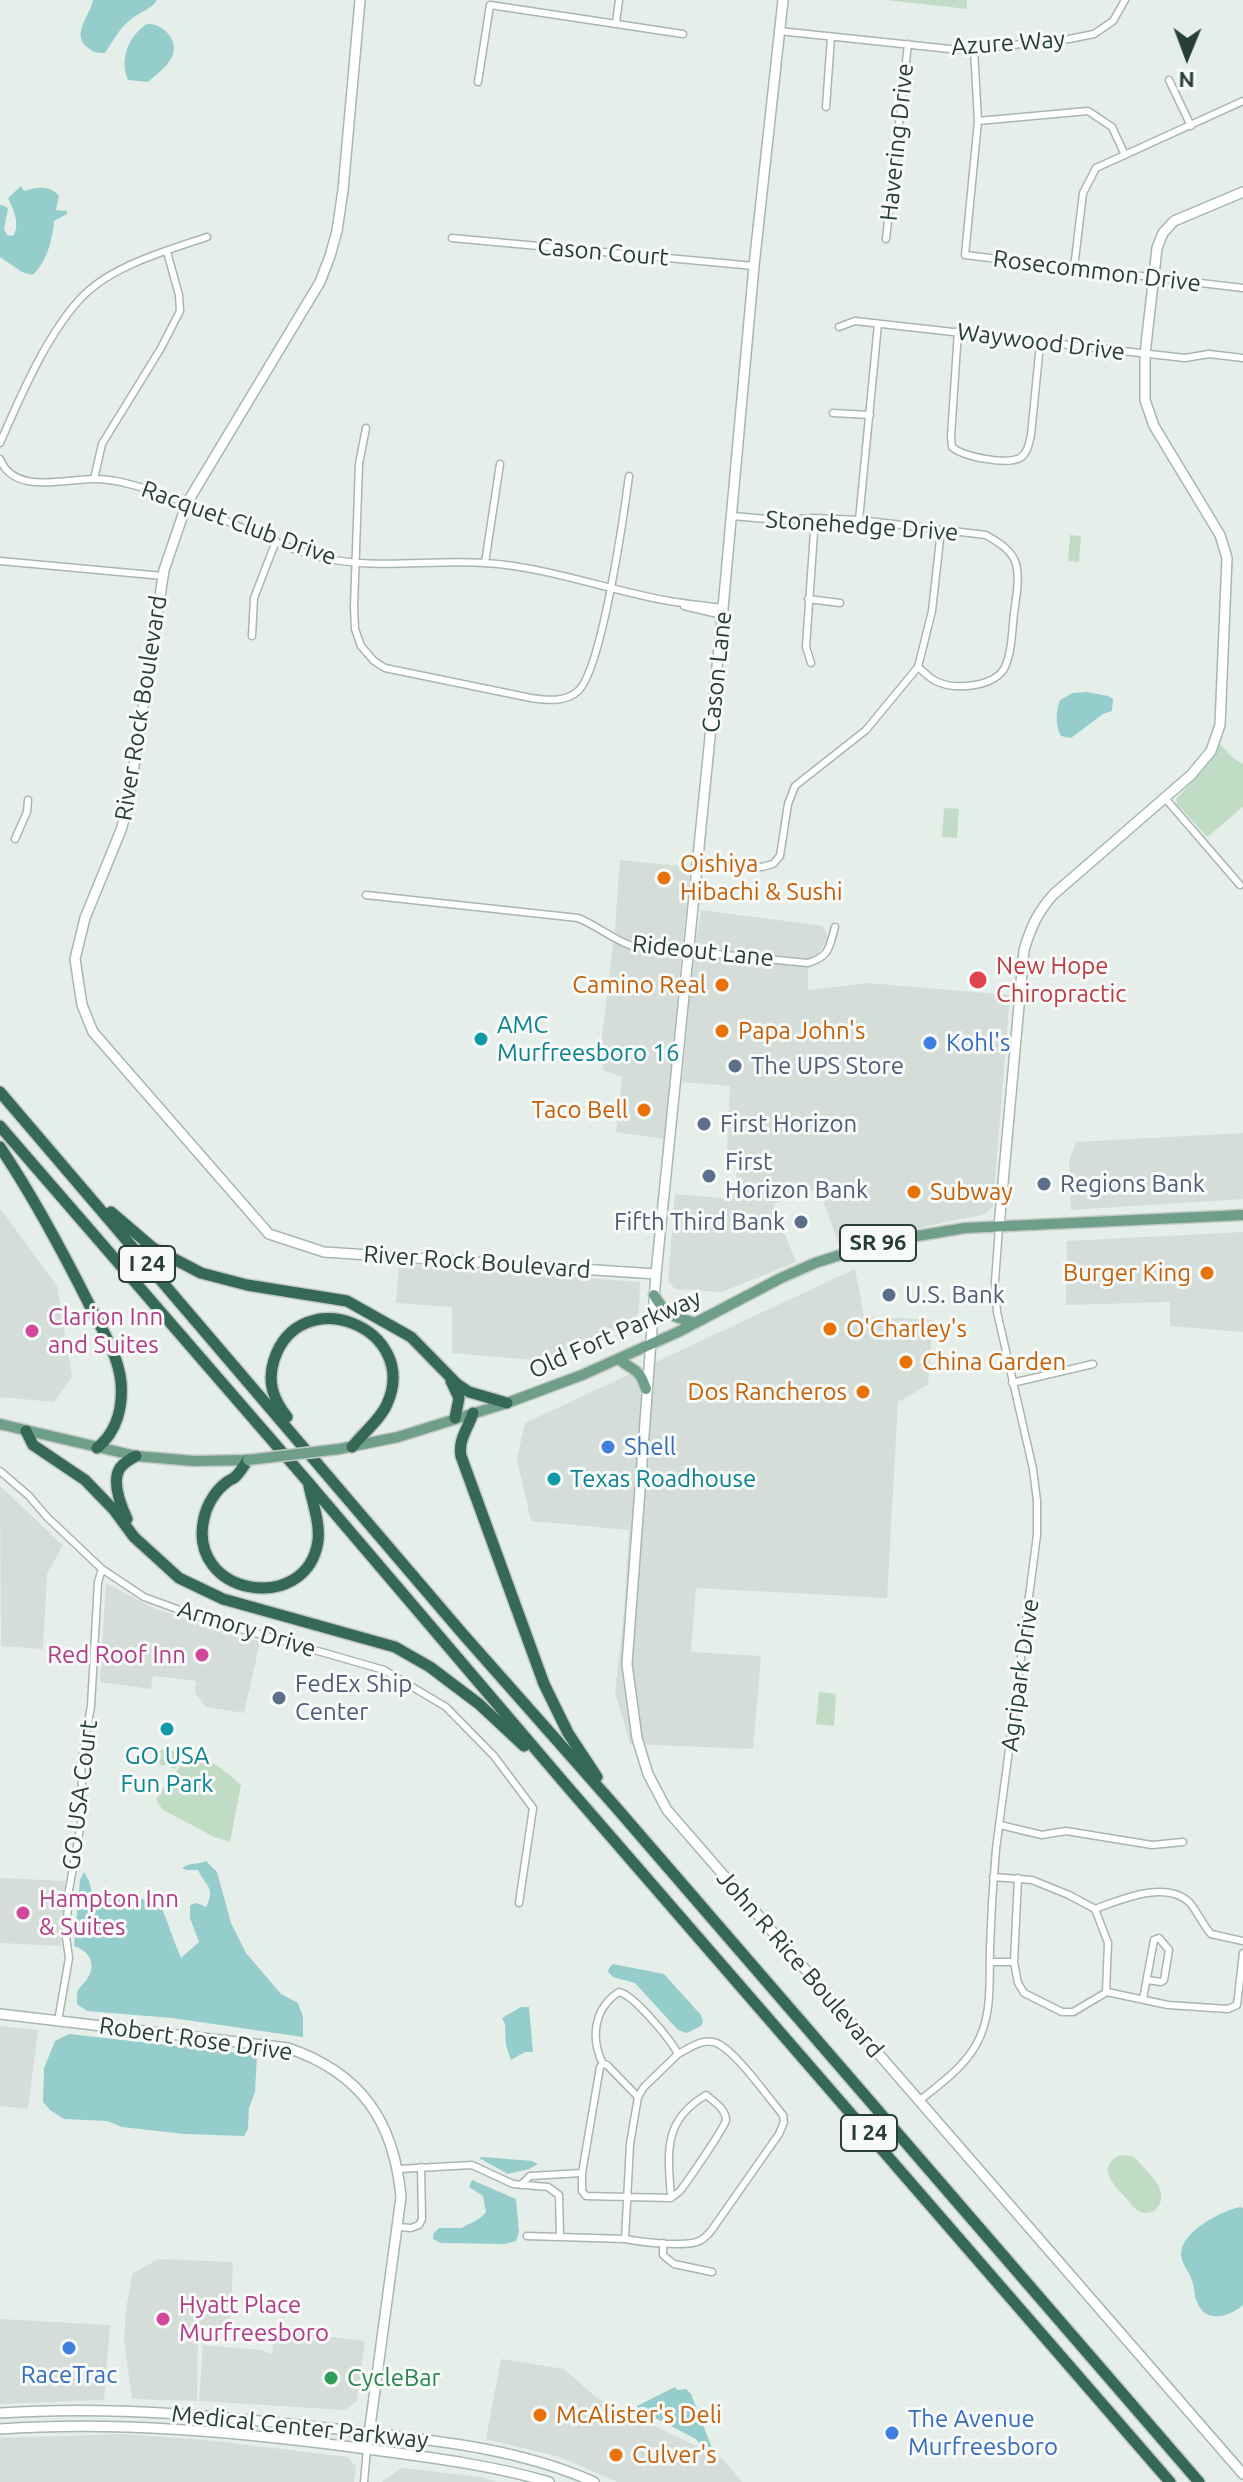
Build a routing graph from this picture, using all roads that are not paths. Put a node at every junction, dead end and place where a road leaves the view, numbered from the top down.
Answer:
1 (360, 0) edge
2 (619, 0) edge
3 (783, 0) edge
4 (1125, 0) edge
5 (616, 23) junction
6 (779, 31) junction
7 (683, 34) dead end
8 (831, 37) junction
9 (908, 44) junction
10 (974, 49) junction
11 (1169, 80) dead end
12 (478, 82) dead end
13 (1243, 101) edge
14 (826, 107) dead end
15 (978, 121) junction
16 (1191, 126) junction
17 (1125, 155) junction
18 (1243, 192) edge
19 (207, 237) dead end
20 (452, 238) dead end
21 (886, 239) dead end
22 (167, 252) junction
23 (754, 266) junction
24 (1074, 268) junction
25 (1154, 277) junction
26 (1243, 288) edge
27 (878, 324) junction
28 (839, 327) dead end
29 (958, 331) junction
30 (1040, 344) junction
31 (1145, 354) junction
32 (1243, 358) edge
33 (833, 413) dead end
34 (870, 415) junction
35 (366, 428) dead end
36 (0, 443) edge
37 (0, 459) edge
38 (500, 464) dead end
39 (629, 476) dead end
40 (94, 479) junction
41 (187, 503) junction
42 (732, 516) junction
43 (815, 518) junction
44 (859, 520) junction
45 (941, 530) junction
46 (276, 541) junction
47 (0, 561) edge
48 (355, 563) junction
49 (485, 563) junction
50 (163, 576) junction
51 (610, 586) junction
52 (808, 599) junction
53 (840, 603) dead end
54 (723, 612) junction
55 (252, 636) dead end
56 (811, 663) dead end
57 (918, 667) junction
58 (1165, 798) junction
59 (28, 800) dead end
60 (15, 839) dead end
61 (698, 861) junction
62 (1240, 885) dead end
63 (366, 895) dead end
64 (835, 927) dead end
65 (689, 952) junction
66 (0, 1092) edge
67 (0, 1126) edge
68 (0, 1147) edge
69 (84, 1190) junction
70 (1243, 1215) edge
71 (999, 1227) junction
72 (656, 1274) junction
73 (654, 1295) junction
74 (696, 1323) junction
75 (649, 1345) junction
76 (619, 1359) junction
77 (1093, 1364) dead end
78 (441, 1369) junction
79 (1012, 1383) junction
80 (646, 1389) junction
81 (507, 1403) junction
82 (473, 1413) junction
83 (455, 1418) junction
84 (0, 1424) edge
85 (26, 1431) junction
86 (294, 1436) junction
87 (97, 1448) junction
88 (346, 1448) junction
89 (136, 1456) junction
90 (248, 1460) junction
91 (0, 1471) edge
92 (308, 1482) junction
93 (152, 1556) junction
94 (102, 1569) junction
95 (566, 1785) junction
96 (614, 1805) junction
97 (1000, 1825) junction
98 (1183, 1842) dead end
99 (993, 1877) junction
100 (1018, 1878) junction
101 (519, 1903) dead end
102 (1095, 1909) junction
103 (1243, 1941) edge
104 (1243, 1953) edge
105 (990, 1962) junction
106 (1014, 1962) junction
107 (1147, 1980) junction
108 (1106, 1992) junction
109 (1143, 1999) junction
110 (0, 2014) edge
111 (58, 2021) junction
112 (678, 2054) junction
113 (603, 2064) junction
114 (638, 2097) junction
115 (919, 2101) junction
116 (421, 2167) junction
117 (399, 2169) junction
118 (582, 2173) junction
119 (521, 2185) junction
120 (627, 2198) junction
121 (671, 2198) junction
122 (398, 2227) junction
123 (527, 2236) dead end
124 (560, 2237) junction
125 (625, 2239) junction
126 (663, 2243) junction
127 (712, 2272) dead end
128 (115, 2410) junction
129 (0, 2413) edge
130 (115, 2426) junction
131 (0, 2429) edge
132 (369, 2433) junction
133 (367, 2449) junction
134 (1243, 2474) edge
135 (364, 2482) edge
136 (549, 2482) edge
137 (594, 2482) edge
138 (1170, 2482) edge
139 (1199, 2482) edge

1 - 41 street, River Rock Boulevard
2 - 5 street
3 - 6 street, Cason Lane
4 - 10 street, Azure Way
5 - 7 street
5 - 12 street
6 - 8 street, Azure Way
6 - 23 street, Cason Lane
8 - 9 street, Azure Way
8 - 14 street
9 - 10 street, Azure Way
9 - 21 street, Havering Drive
10 - 15 street, Rosecommon Drive
11 - 16 street
13 - 16 street
15 - 17 street
15 - 24 street, Rosecommon Drive
16 - 17 street
17 - 24 street
18 - 25 street
19 - 22 street
20 - 23 street, Cason Court
22 - 36 street
22 - 40 street
23 - 42 street, Cason Lane
24 - 25 street, Rosecommon Drive
25 - 26 street, Rosecommon Drive
25 - 31 street
27 - 28 street, Waywood Drive
27 - 29 street, Waywood Drive
27 - 34 street
29 - 30 street, Waywood Drive
29 - 30 street
30 - 31 street, Waywood Drive
31 - 32 street, Waywood Drive
31 - 58 street
33 - 34 street
34 - 44 street
35 - 48 street
37 - 40 street, Racquet Club Drive
38 - 49 street
39 - 51 street
40 - 41 street, Racquet Club Drive
41 - 46 street, Racquet Club Drive
41 - 50 street, River Rock Boulevard
42 - 43 street, Stonehedge Drive
42 - 54 street, Cason Lane
43 - 44 street, Stonehedge Drive
43 - 52 street
44 - 45 street, Stonehedge Drive
45 - 57 street
45 - 57 street, Stonehedge Drive
46 - 48 street, Racquet Club Drive
46 - 55 street
47 - 50 street
48 - 49 street, Racquet Club Drive
48 - 51 street
49 - 51 street, Racquet Club Drive
50 - 72 street, River Rock Boulevard
51 - 54 street, Racquet Club Drive
52 - 53 street
52 - 56 street
54 - 61 street, Cason Lane
57 - 61 street
58 - 62 street
58 - 71 street
59 - 60 street
61 - 65 street, Cason Lane
63 - 65 street, Rideout Lane
64 - 65 street, Rideout Lane
65 - 72 street, Cason Lane
66 - 69 highway, I 24
67 - 92 highway, I 24
68 - 87 highway
69 - 78 highway
69 - 86 highway, I 24
70 - 71 main road, Old Fort Parkway / SR 96
71 - 74 main road, Old Fort Parkway / SR 96
71 - 79 street, Agripark Drive
72 - 73 street, Cason Lane
73 - 74 main road
73 - 75 street, Cason Lane
74 - 75 main road, Old Fort Parkway / SR 96
75 - 76 main road, Old Fort Parkway / SR 96
75 - 80 street, John R Rice Boulevard
76 - 80 main road
76 - 81 main road, Old Fort Parkway / SR 96
77 - 79 street
78 - 81 highway
78 - 83 highway
79 - 97 street, Agripark Drive
80 - 115 street, John R Rice Boulevard
81 - 82 main road, Old Fort Parkway / SR 96
82 - 83 main road, Old Fort Parkway / SR 96
82 - 96 highway
83 - 88 main road, Old Fort Parkway / SR 96
84 - 85 main road, Old Fort Parkway / SR 96
85 - 87 main road, Old Fort Parkway / SR 96
85 - 93 highway
86 - 88 highway
86 - 96 highway, I 24
87 - 89 main road, Old Fort Parkway / SR 96
88 - 90 main road, Old Fort Parkway / SR 96, bridge
89 - 90 main road, Old Fort Parkway / SR 96
89 - 93 highway
90 - 92 highway
91 - 94 street, Armory Drive
92 - 95 highway, I 24
93 - 95 highway
94 - 101 street, Armory Drive
94 - 111 street, GO USA Court
95 - 138 highway, I 24
96 - 139 highway, I 24
97 - 98 street
97 - 99 street, Agripark Drive
99 - 100 street
99 - 105 street, Agripark Drive
100 - 102 street
100 - 106 street
102 - 103 street
102 - 108 street
104 - 109 street
105 - 106 street
105 - 115 street, Agripark Drive
106 - 108 street
107 - 107 street
107 - 109 street
108 - 109 street
110 - 111 street, Robert Rose Drive
111 - 117 street, Robert Rose Drive
112 - 113 street
112 - 114 street
112 - 126 street
113 - 114 street
113 - 118 street
114 - 120 street
115 - 134 street, John R Rice Boulevard
116 - 117 street
116 - 119 street
116 - 122 street
117 - 122 street, Robert Rose Drive
118 - 119 street
118 - 120 street
119 - 124 street
120 - 121 street
120 - 125 street
121 - 121 street
122 - 132 street, Robert Rose Drive
123 - 124 street
124 - 125 street
125 - 126 street
126 - 127 street
128 - 129 street, Medical Center Parkway
128 - 130 street
128 - 132 street, Medical Center Parkway
130 - 131 street, Medical Center Parkway
130 - 133 street, Medical Center Parkway
132 - 133 street, Robert Rose Drive
132 - 137 street, Medical Center Parkway
133 - 135 street, Robert Rose Drive
133 - 136 street, Medical Center Parkway

